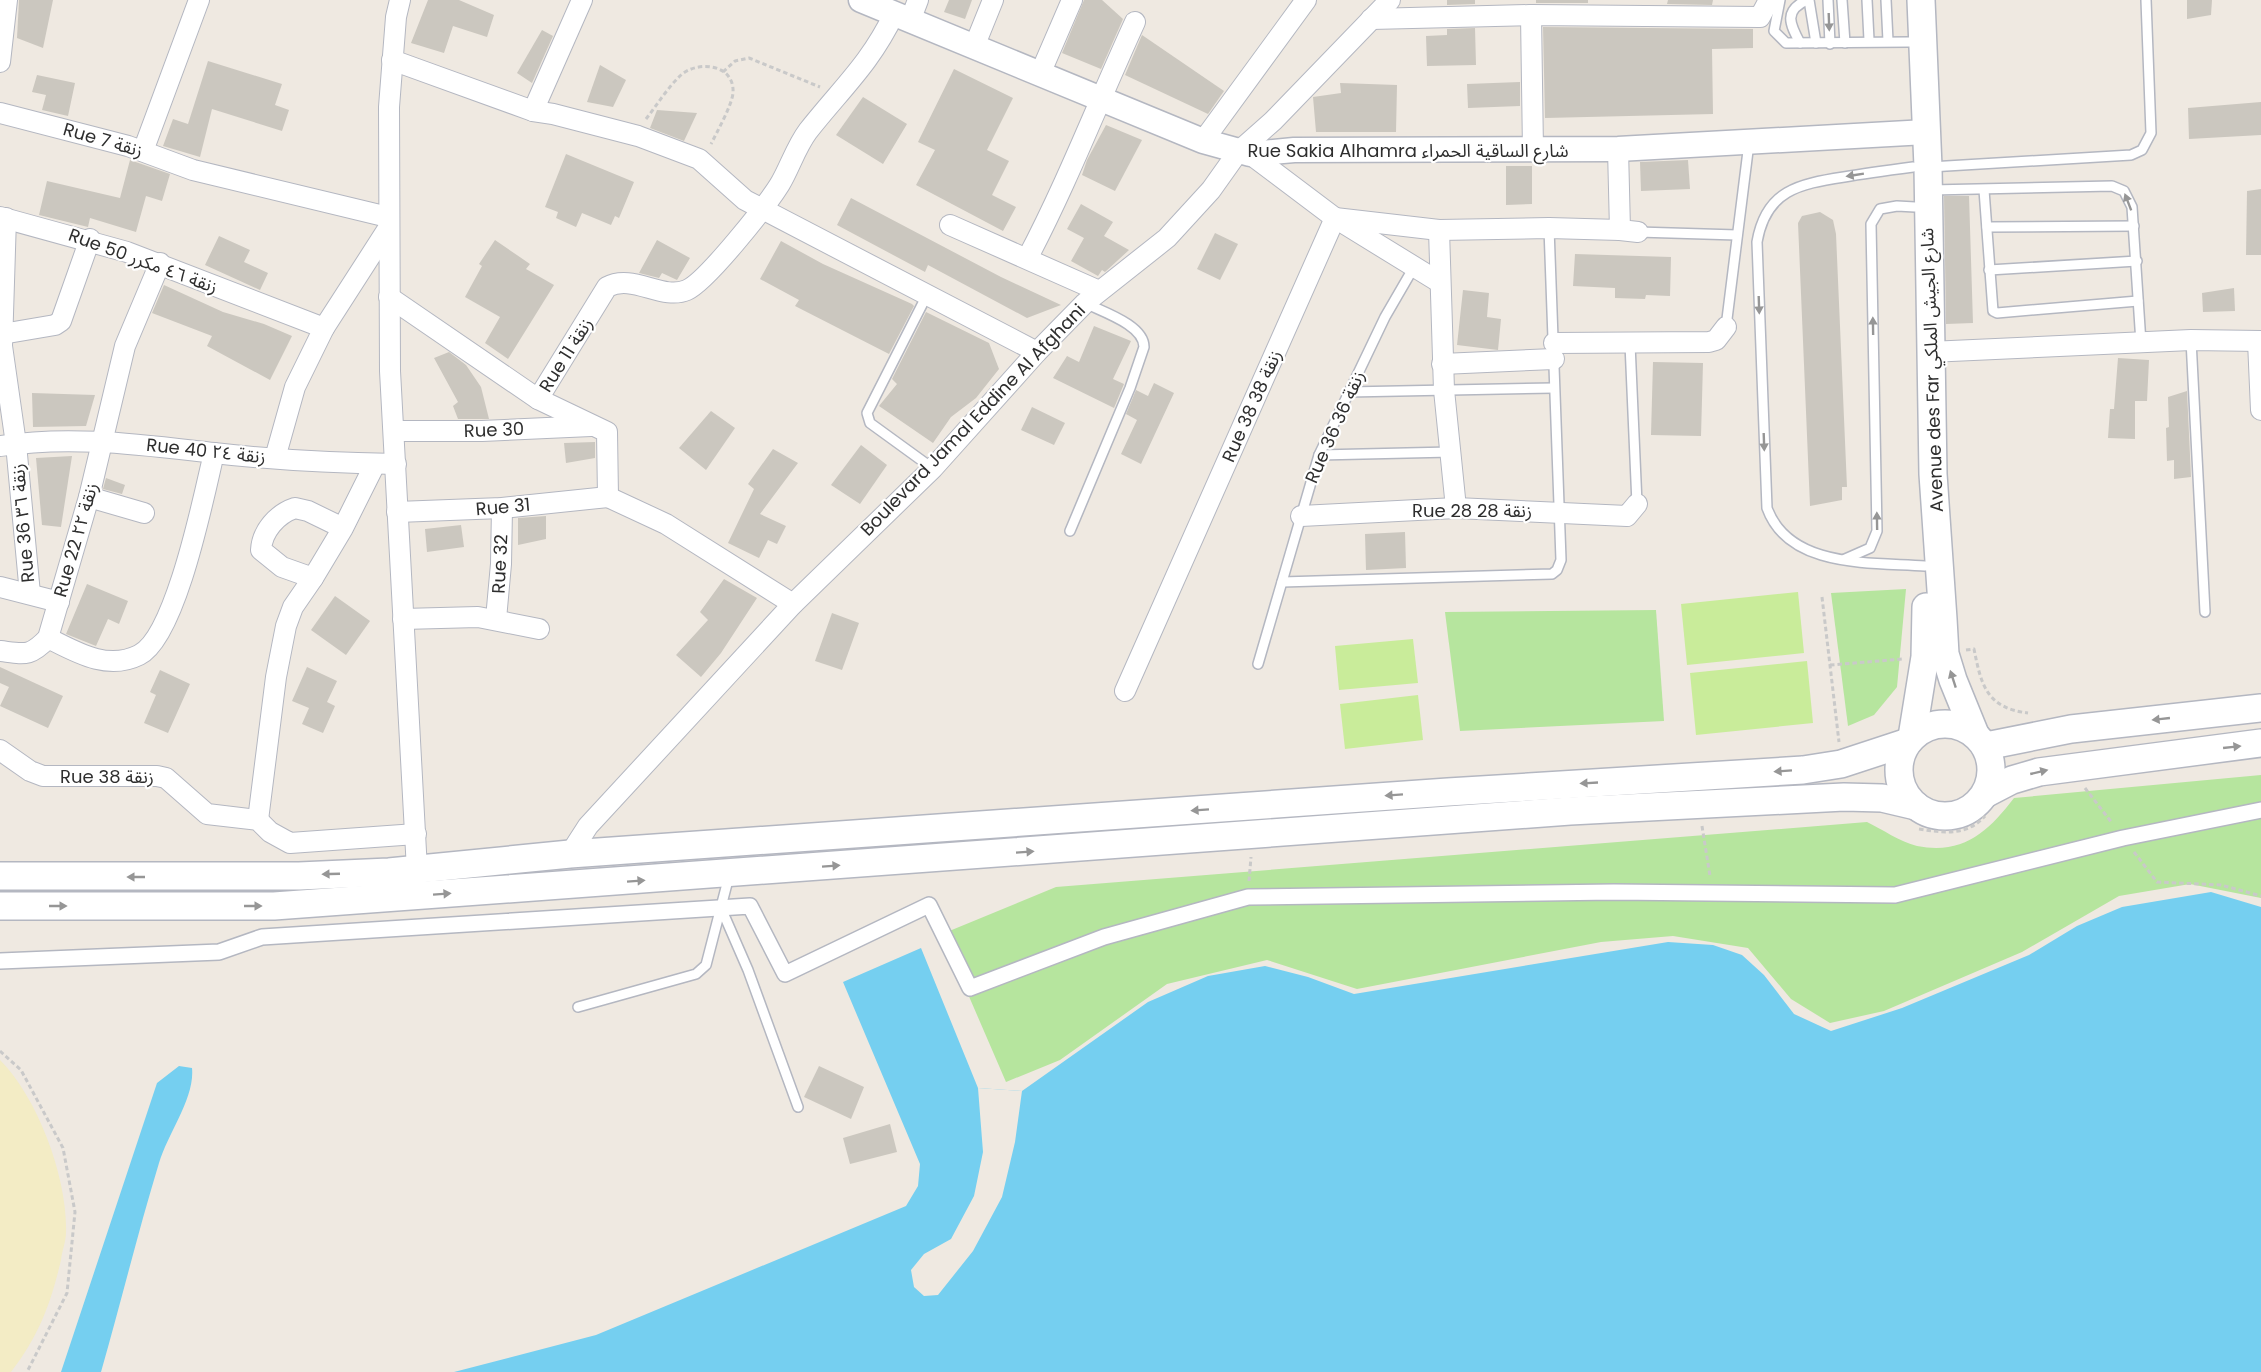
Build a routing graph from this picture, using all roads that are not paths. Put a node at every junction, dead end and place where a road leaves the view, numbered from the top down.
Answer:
1 (199, 0) edge
2 (400, 0) edge
3 (582, 0) edge
4 (861, 0) edge
5 (993, 0) edge
6 (1072, 0) edge
7 (1306, 0) edge
8 (1390, 0) edge
9 (1769, 0) edge
10 (1780, 0) edge
11 (1808, 0) edge
12 (1828, 0) edge
13 (1842, 0) edge
14 (1867, 0) edge
15 (1886, 0) edge
16 (1906, 0) edge
17 (1921, 0) edge
18 (2146, 0) edge
19 (4, 8) edge
20 (1594, 8) edge
21 (907, 11) edge
22 (1531, 15) junction
23 (1371, 19) junction
24 (1135, 22) dead end
25 (1869, 40) junction
26 (1898, 41) junction
27 (1800, 43) junction
28 (1815, 43) junction
29 (1845, 43) junction
30 (1830, 44) junction
31 (974, 47) junction
32 (392, 60) junction
33 (0, 62) edge
34 (1040, 74) junction
35 (1099, 99) junction
36 (533, 111) junction
37 (0, 113) edge
38 (1919, 132) junction
39 (1203, 141) junction
40 (1749, 141) junction
41 (1618, 149) junction
42 (143, 151) junction
43 (1533, 151) junction
44 (1244, 153) junction
45 (1921, 183) junction
46 (1984, 190) junction
47 (764, 210) junction
48 (3, 218) edge
49 (1335, 218) junction
50 (388, 222) junction
51 (950, 225) dead end
52 (2134, 226) junction
53 (1987, 227) junction
54 (1549, 228) junction
55 (1439, 230) junction
56 (1629, 231) junction
57 (1737, 235) junction
58 (90, 239) junction
59 (1028, 257) junction
60 (2137, 261) junction
61 (160, 263) junction
62 (1414, 267) junction
63 (1989, 270) junction
64 (1439, 282) junction
65 (927, 296) junction
66 (389, 297) junction
67 (1092, 297) junction
68 (2138, 301) junction
69 (1726, 327) joint
70 (324, 328) junction
71 (2191, 340) junction
72 (2259, 341) edge
73 (2, 342) edge
74 (2141, 343) junction
75 (1630, 344) junction
76 (1554, 351) junction
77 (1037, 352) junction
78 (1929, 352) junction
79 (1442, 364) junction
80 (1554, 388) junction
81 (1444, 390) junction
82 (1348, 392) junction
83 (538, 399) junction
84 (2261, 410) edge
85 (594, 426) junction
86 (394, 431) junction
87 (101, 441) junction
88 (8, 445) edge
89 (1451, 452) junction
90 (214, 453) junction
91 (1319, 455) junction
92 (275, 458) junction
93 (375, 464) junction
94 (396, 464) junction
95 (933, 468) junction
96 (608, 496) junction
97 (89, 497) junction
98 (1637, 504) joint
99 (502, 508) junction
100 (1456, 508) junction
101 (1558, 511) junction
102 (144, 513) dead end
103 (397, 513) junction
104 (1301, 516) junction
105 (343, 528) junction
106 (1070, 531) dead end
107 (1842, 560) junction
108 (1925, 566) junction
109 (313, 578) junction
110 (1282, 582) junction
111 (0, 587) edge
112 (30, 594) junction
113 (59, 602) junction
114 (793, 604) junction
115 (2205, 612) dead end
116 (403, 619) junction
117 (496, 619) junction
118 (539, 629) dead end
119 (48, 638) junction
120 (0, 651) edge
121 (1935, 655) junction
122 (1258, 664) dead end
123 (1125, 691) dead end
124 (2261, 708) edge
125 (1910, 740) junction
126 (1980, 740) junction
127 (2261, 743) edge
128 (0, 750) edge
129 (1985, 794) junction
130 (1916, 806) junction
131 (2261, 810) edge
132 (258, 820) junction
133 (416, 834) junction
134 (570, 854) junction
135 (417, 870) junction
136 (730, 874) junction
137 (0, 876) edge
138 (0, 906) edge
139 (721, 908) junction
140 (0, 961) edge
141 (578, 1006) dead end
142 (798, 1107) dead end

1 - 42 street
2 - 32 street
3 - 36 street
4 - 21 street, Rue Sakia Alhamra شارع الساقية الحمراء
5 - 31 street
6 - 34 street
7 - 39 street
8 - 23 street, Boulevard Jamal Eddine Al Afghani
9 - 20 street
10 - 27 lane
11 - 27 lane
11 - 28 lane
12 -> 30 lane
13 - 29 lane
14 - 25 lane
15 - 26 lane
16 - 26 main road, Avenue des Far شارع الجيش الملكي
17 - 38 main road, Avenue des Far شارع الجيش الملكي
18 - 45 lane
19 - 33 street
20 - 22 street
21 - 31 street, Rue Sakia Alhamra شارع الساقية الحمراء
21 - 47 street, Rue 11 زنقة
22 - 23 street
22 - 43 street
23 - 44 street, Boulevard Jamal Eddine Al Afghani
24 - 35 street
25 - 26 lane
25 - 29 lane
26 - 38 main road, Avenue des Far شارع الجيش الملكي
27 - 28 lane
28 - 30 lane
29 - 30 lane
31 - 34 street, Rue Sakia Alhamra شارع الساقية الحمراء
32 - 36 street
32 - 50 street
34 - 35 street, Rue Sakia Alhamra شارع الساقية الحمراء
35 - 39 street, Rue Sakia Alhamra شارع الساقية الحمراء
35 - 59 street
36 - 47 street
37 - 42 street, Rue 7 زنقة
38 - 40 street, Rue Sakia Alhamra شارع الساقية الحمراء
38 - 45 main road, Avenue des Far شارع الجيش الملكي
39 - 44 street, Rue Sakia Alhamra شارع الساقية الحمراء
40 - 41 street, Rue Sakia Alhamra شارع الساقية الحمراء
40 - 57 lane
41 - 43 street, Rue Sakia Alhamra شارع الساقية الحمراء
41 - 56 street
42 - 50 street, Rue 7 زنقة
43 - 44 street, Rue Sakia Alhamra شارع الساقية الحمراء
44 - 49 street
44 - 67 street, Boulevard Jamal Eddine Al Afghani
45 - 46 lane
45 - 78 main road, Avenue des Far شارع الجيش الملكي
107 -> 45 lane
45 -> 107 lane
45 - 108 main road, Avenue des Far شارع الجيش الملكي
52 -> 46 lane
46 - 53 lane
47 - 65 street
47 - 83 street, Rue 11 زنقة
48 - 58 street, Rue 50 زنقة ٤٦ مكرر
48 - 73 street, Rue 36 زنقة ٣٦
49 - 55 street
49 - 62 street
49 - 123 street, Rue 38 زنقة 38
50 - 66 street
50 - 70 street
51 - 59 street
52 - 53 lane
52 - 60 lane
53 - 63 lane
54 - 55 street
54 - 56 street
54 - 76 lane
55 - 64 street
56 - 57 lane
57 - 69 lane
58 - 61 street, Rue 50 زنقة ٤٦ مكرر
58 - 73 street
59 - 67 street
60 - 63 lane
60 - 68 lane
61 - 70 street, Rue 50 زنقة ٤٦ مكرر
61 - 87 street, Rue 22 زنقة ٢٢
62 - 64 street
62 - 82 lane, Rue 36 زنقة 36
63 - 68 lane
64 - 79 street
65 - 77 street
65 - 95 lane
66 - 83 street
66 - 86 street
67 - 77 street, Boulevard Jamal Eddine Al Afghani
67 - 106 lane
68 - 74 lane
69 - 75 street
70 - 92 street
71 - 72 street
71 - 74 street
71 - 115 lane
72 - 84 street
73 - 88 street, Rue 36 زنقة ٣٦
74 - 78 street
75 - 76 street
75 - 98 lane
76 - 79 street
76 - 80 lane
77 - 95 street, Boulevard Jamal Eddine Al Afghani
78 - 121 main road, Avenue des Far شارع الجيش الملكي
79 - 81 street
80 - 81 lane
80 - 101 lane
81 - 82 lane
81 - 89 street
82 - 91 lane, Rue 36 زنقة 36
83 - 85 street
85 - 86 street, Rue 30
85 - 96 street
86 - 94 street
87 - 88 street, Rue 40 زنقة ٢٤
87 - 90 street, Rue 40 زنقة ٢٤
87 - 97 street, Rue 22 زنقة ٢٢
88 - 112 street, Rue 36 زنقة ٣٦
89 - 91 lane
89 - 100 street
90 - 92 street, Rue 40 زنقة ٢٤
90 - 119 street
91 - 104 lane, Rue 36 زنقة 36
92 - 93 street, Rue 40 زنقة ٢٤
93 - 94 street, Rue 40 زنقة ٢٤
93 - 105 street
94 - 103 street
95 - 114 street, Boulevard Jamal Eddine Al Afghani
96 - 99 street, Rue 31
96 - 114 street
97 - 102 street
97 - 113 street, Rue 22 زنقة ٢٢
98 - 101 street, Rue 28 زنقة 28
99 - 103 street, Rue 31
99 - 117 street, Rue 32
100 - 101 street, Rue 28 زنقة 28
100 - 104 street, Rue 28 زنقة 28
101 - 110 lane
103 - 116 street
104 - 110 lane, Rue 36 زنقة 36
105 - 109 street
105 - 109 street
107 - 108 lane
108 - 121 main road, Avenue des Far شارع الجيش الملكي
109 - 132 street
110 - 122 lane, Rue 36 زنقة 36
111 - 112 street
112 - 113 street
113 - 119 street, Rue 22 زنقة ٢٢
114 - 134 street, Boulevard Jamal Eddine Al Afghani
116 - 117 street
116 - 133 street
117 - 118 street
119 - 120 street
121 - 125 main road, Avenue des Far شارع الجيش الملكي
126 -> 121 main road, Avenue des Far شارع الجيش الملكي
124 -> 126 main road
125 - 126 main road
125 - 130 main road
125 -> 134 main road
126 - 129 main road
129 -> 127 main road
128 - 132 street, Rue 38 زنقة
129 - 130 main road
136 -> 130 main road
131 - 139 street
132 - 133 street
133 - 135 street
134 - 135 main road
135 -> 137 main road
138 -> 136 main road
136 - 139 lane
139 - 140 street
139 - 141 lane
139 - 142 lane

